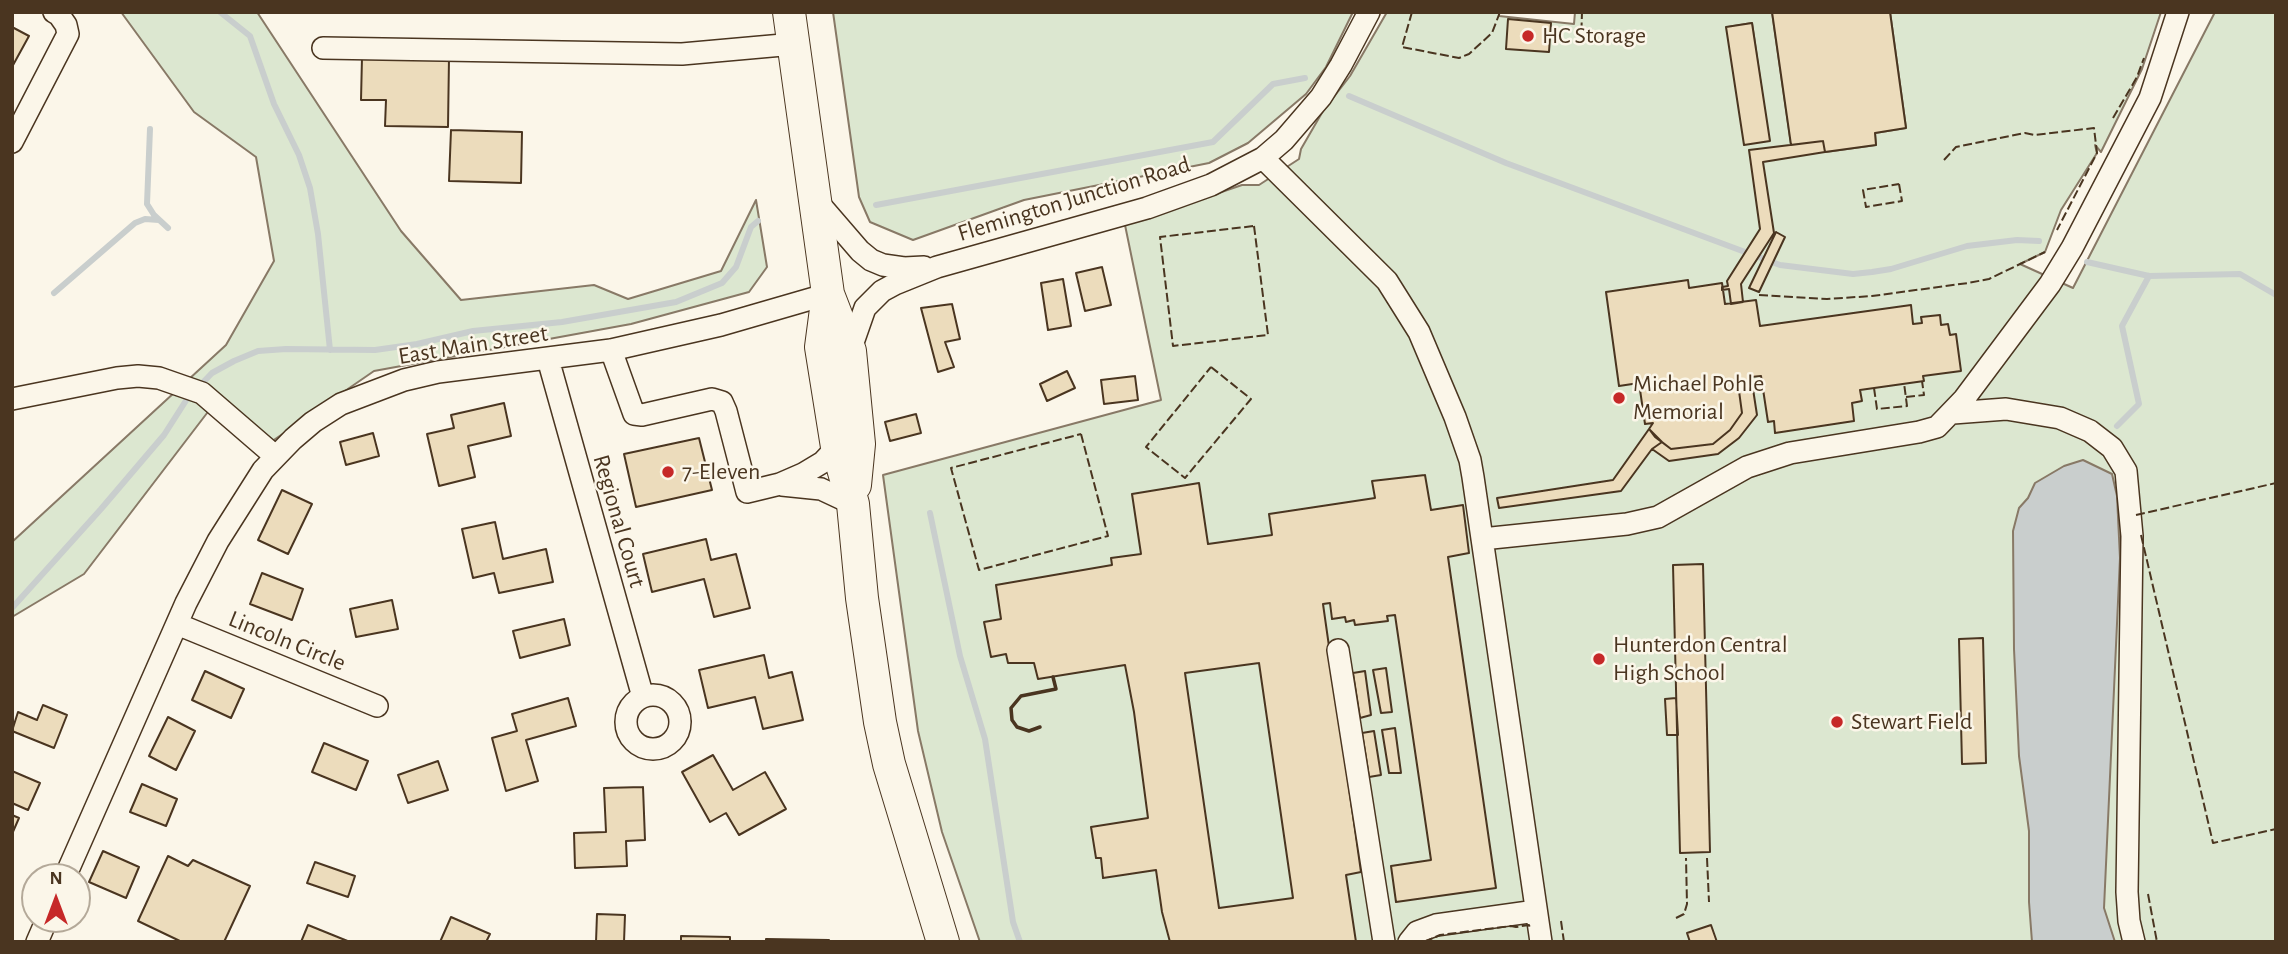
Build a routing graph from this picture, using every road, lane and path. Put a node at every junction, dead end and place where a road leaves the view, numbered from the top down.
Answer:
1 (54, 12) edge
2 (789, 12) edge
3 (1369, 12) edge
4 (2178, 12) edge
5 (794, 44) junction
6 (323, 48) dead end
7 (12, 142) edge
8 (1262, 158) junction
9 (815, 200) junction
10 (937, 267) junction
11 (828, 294) junction
12 (611, 350) junction
13 (850, 351) junction
14 (548, 359) junction
15 (12, 399) edge
16 (1952, 413) junction
17 (837, 447) junction
18 (275, 456) junction
19 (803, 474) junction
20 (780, 484) junction
21 (853, 504) junction
22 (1482, 539) junction
23 (177, 624) junction
24 (1338, 650) dead end
25 (643, 697) dead end
26 (377, 706) dead end
27 (71, 863) edge
28 (1536, 911) junction
29 (943, 942) edge
30 (1384, 942) edge
31 (1409, 942) edge
32 (1541, 942) edge
33 (2134, 942) edge

1 - 7 street
2 - 5 highway
3 - 8 street, Flemington Junction Road
4 - 16 street
5 - 6 street
5 - 9 highway
8 - 10 street, Flemington Junction Road
8 - 22 street
9 - 10 street
9 - 11 highway
10 - 13 street
11 - 12 street, East Main Street
11 - 13 highway
11 - 17 highway
12 - 14 street, East Main Street
12 - 20 street
13 - 21 highway
14 - 18 street, East Main Street
14 - 25 street, Regional Court
15 - 18 street
16 - 22 street
16 - 33 street
17 - 19 street
17 - 21 highway
18 - 23 street, East Main Street
19 - 20 street
19 - 21 street
20 - 21 street
21 - 29 highway
22 - 28 street
23 - 26 street, Lincoln Circle
23 - 27 street, East Main Street
24 - 30 street
28 - 31 street
28 - 32 street

